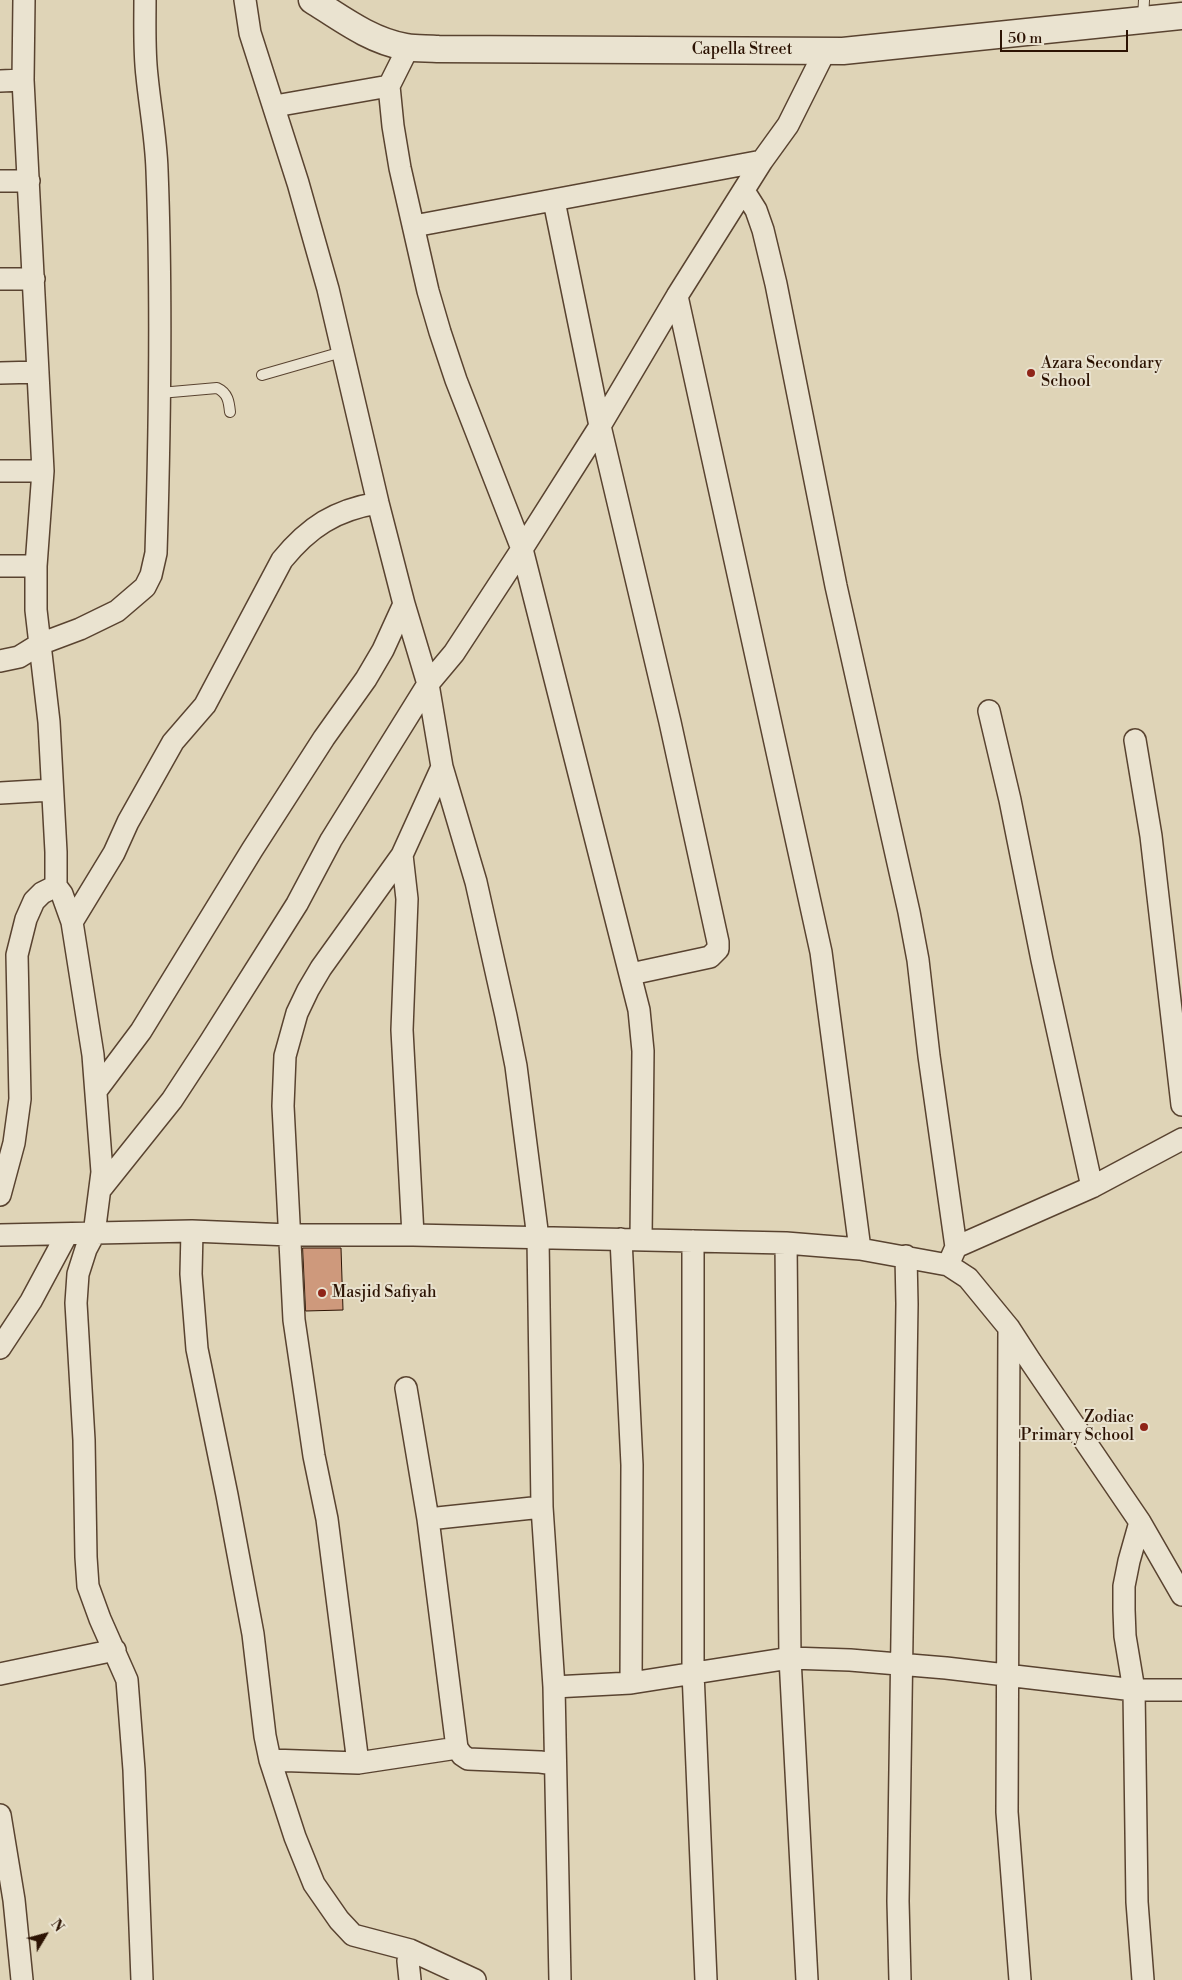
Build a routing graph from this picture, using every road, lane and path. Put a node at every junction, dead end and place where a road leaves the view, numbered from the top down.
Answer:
1 (24, 0) edge
2 (145, 0) edge
3 (244, 0) edge
4 (312, 0) edge
5 (1144, 10) edge
6 (1182, 16) edge
7 (408, 48) junction
8 (825, 51) junction
9 (23, 80) junction
10 (0, 81) edge
11 (389, 86) junction
12 (274, 106) junction
13 (762, 162) junction
14 (0, 181) edge
15 (29, 181) junction
16 (744, 191) junction
17 (554, 201) junction
18 (414, 226) junction
19 (0, 279) edge
20 (34, 280) junction
21 (677, 296) junction
22 (342, 352) junction
23 (0, 372) edge
24 (38, 372) junction
25 (262, 375) dead end
26 (160, 393) junction
27 (230, 412) dead end
28 (600, 426) junction
29 (0, 471) edge
30 (43, 471) junction
31 (378, 503) junction
32 (522, 549) junction
33 (0, 566) edge
34 (36, 566) junction
35 (404, 604) junction
36 (40, 644) junction
37 (0, 661) edge
38 (428, 684) junction
39 (989, 711) dead end
40 (1135, 740) dead end
41 (442, 767) junction
42 (52, 790) junction
43 (0, 793) edge
44 (402, 855) junction
45 (56, 886) junction
46 (72, 922) junction
47 (631, 974) junction
48 (96, 1091) junction
49 (1182, 1105) edge
50 (1182, 1139) edge
51 (1092, 1187) junction
52 (100, 1190) junction
53 (0, 1195) edge
54 (192, 1231) junction
55 (67, 1234) junction
56 (94, 1234) junction
57 (412, 1234) junction
58 (0, 1235) edge
59 (290, 1235) junction
60 (538, 1238) junction
61 (631, 1239) junction
62 (692, 1241) junction
63 (786, 1244) junction
64 (860, 1249) junction
65 (906, 1256) junction
66 (952, 1256) junction
67 (1009, 1328) junction
68 (0, 1348) edge
69 (406, 1388) dead end
70 (542, 1507) junction
71 (428, 1519) junction
72 (1140, 1522) junction
73 (1182, 1595) edge
74 (115, 1650) junction
75 (790, 1658) junction
76 (900, 1665) junction
77 (694, 1672) junction
78 (0, 1674) edge
79 (1009, 1676) junction
80 (631, 1683) junction
81 (554, 1688) junction
82 (1134, 1690) junction
83 (1182, 1690) edge
84 (458, 1748) junction
85 (270, 1760) junction
86 (358, 1763) junction
87 (555, 1764) junction
88 (0, 1815) edge
89 (410, 1950) junction
90 (22, 1980) edge
91 (142, 1980) edge
92 (410, 1980) edge
93 (475, 1980) edge
94 (560, 1980) edge
95 (706, 1980) edge
96 (808, 1980) edge
97 (900, 1980) edge
98 (1020, 1980) edge
99 (1143, 1980) edge

1 - 9 street
2 - 26 street
3 - 12 street
4 - 7 street, Capella Street
5 - 6 street, Capella Street
5 - 8 street, Capella Street
7 - 8 street, Capella Street
7 - 11 street
8 - 13 street
9 - 10 street
9 - 15 street
11 - 12 street
11 - 18 street
12 - 22 street
13 - 16 street
13 - 17 street
14 - 15 street
15 - 20 street
16 - 21 street
16 - 66 street
17 - 18 street
17 - 28 street
18 - 32 street
19 - 20 street
20 - 24 street
21 - 28 street
21 - 64 street
22 - 25 lane
22 - 31 street
23 - 24 street
24 - 30 street
26 - 27 lane
26 - 36 street
28 - 32 street
28 - 47 street
29 - 30 street
30 - 34 street
31 - 35 street
31 - 46 street
32 - 38 street
32 - 47 street
33 - 34 street
34 - 36 street
35 - 38 street
35 - 48 street
36 - 37 street
36 - 42 street
38 - 41 street
38 - 52 street
39 - 51 street
40 - 49 street
41 - 44 street
41 - 60 street
42 - 43 street
42 - 45 street
44 - 57 street
44 - 59 street
45 - 46 street
45 - 53 street
46 - 48 street
47 - 61 street
48 - 52 street
50 - 51 street
51 - 66 street
52 - 56 street
54 - 56 street
54 - 59 street
54 - 85 street
55 - 56 street
55 - 58 street
55 - 68 street
56 - 74 street
57 - 59 street
57 - 60 street
59 - 86 street
60 - 61 street
60 - 70 street
61 - 62 street
61 - 80 street
62 - 63 street
62 - 77 street
63 - 64 street
63 - 75 street
64 - 65 street
65 - 66 street
65 - 76 street
66 - 67 street
67 - 72 street
67 - 79 street
69 - 71 street
70 - 71 street
70 - 81 street
71 - 84 street
72 - 73 street
72 - 82 street
74 - 78 street
74 - 91 street
75 - 76 street
75 - 77 street
75 - 96 street
76 - 79 street
76 - 97 street
77 - 80 street
77 - 95 street
79 - 82 street
79 - 98 street
80 - 81 street
81 - 87 street
82 - 83 street
82 - 99 street
84 - 86 street
84 - 87 street
85 - 86 street
85 - 89 street
87 - 94 street
88 - 90 street
89 - 92 street
89 - 93 street

